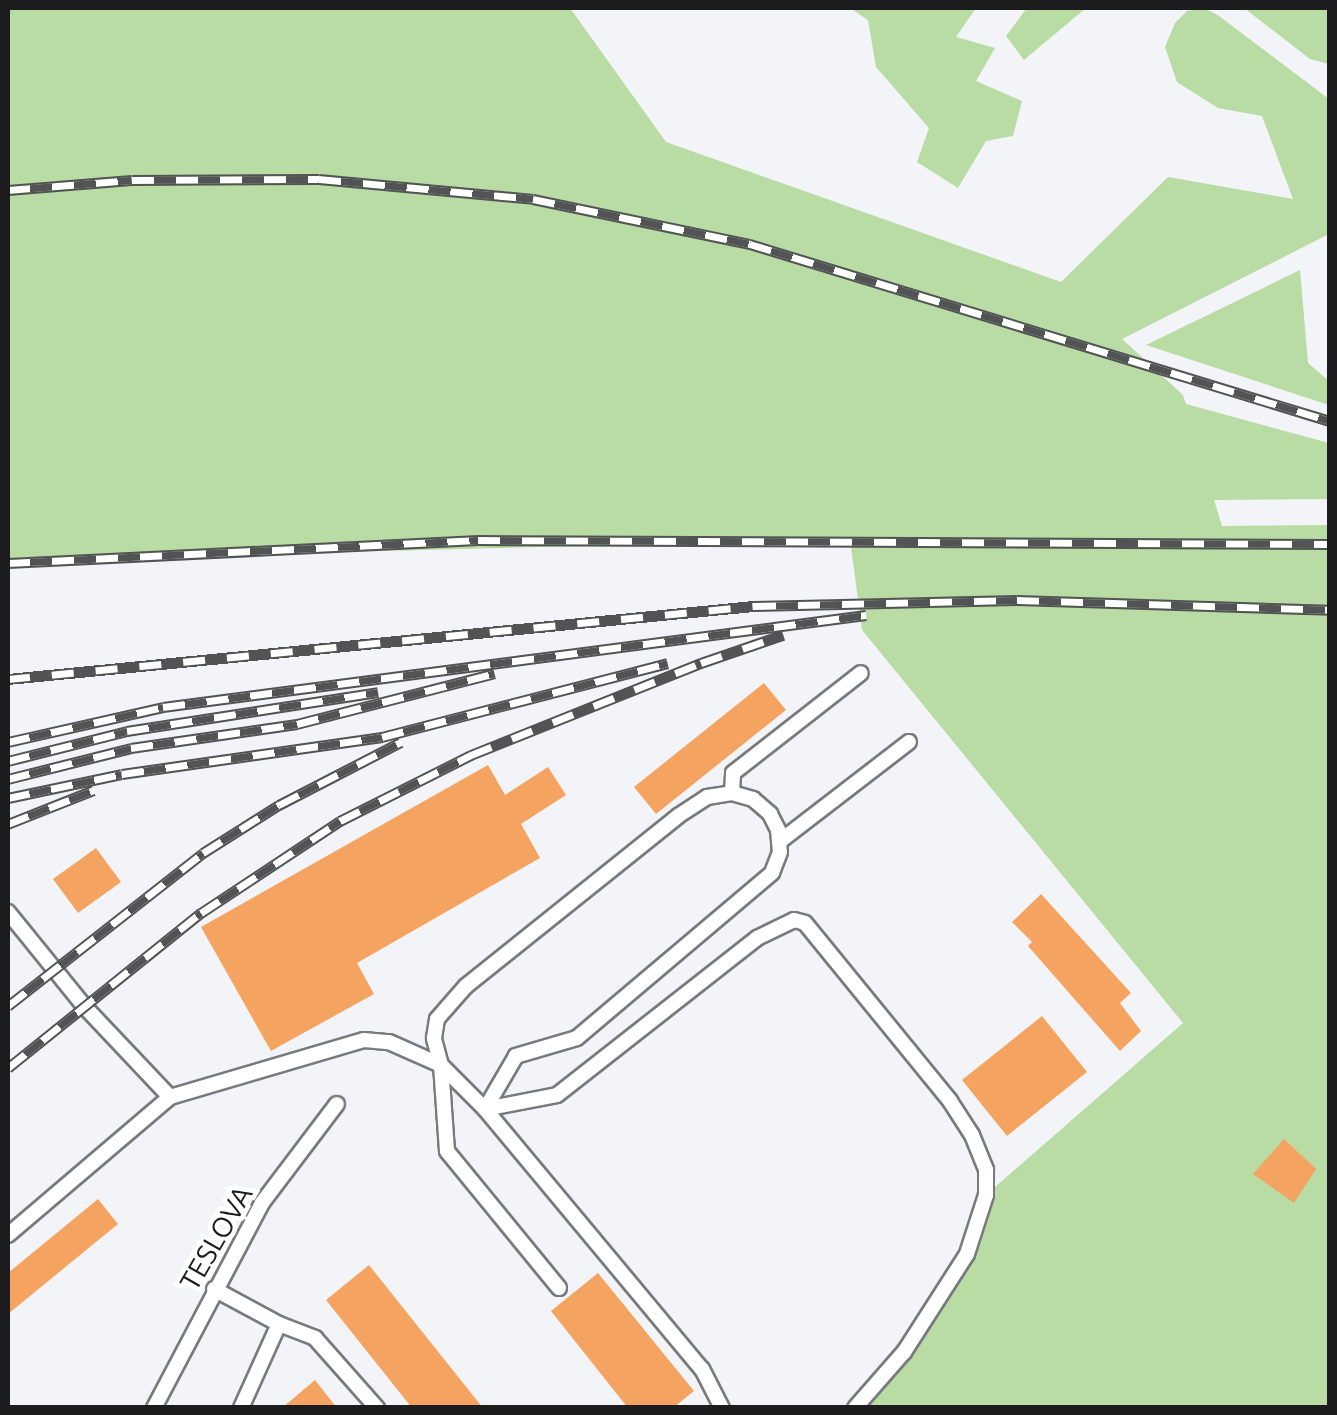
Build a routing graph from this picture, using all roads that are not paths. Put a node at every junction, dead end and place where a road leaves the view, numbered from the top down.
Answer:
1 (861, 674) dead end
2 (909, 742) dead end
3 (732, 793) junction
4 (779, 842) junction
5 (10, 920) edge
6 (441, 1065) junction
7 (170, 1097) junction
8 (337, 1104) dead end
9 (485, 1109) junction
10 (8, 1235) edge
11 (559, 1288) dead end
12 (214, 1289) junction
13 (280, 1324) junction
14 (154, 1408) edge
15 (241, 1408) edge
16 (377, 1408) edge
17 (722, 1408) edge
18 (855, 1408) edge

1 - 3 lane
2 - 4 lane
3 - 4 lane
3 - 6 lane
4 - 9 lane
5 - 7 lane
6 - 7 lane
6 - 9 lane
6 - 11 lane
7 - 10 lane
8 - 12 lane, TESLOVA
9 - 17 lane
9 - 18 lane
12 - 13 lane
12 - 14 lane, TESLOVA
13 - 15 lane
13 - 16 lane

